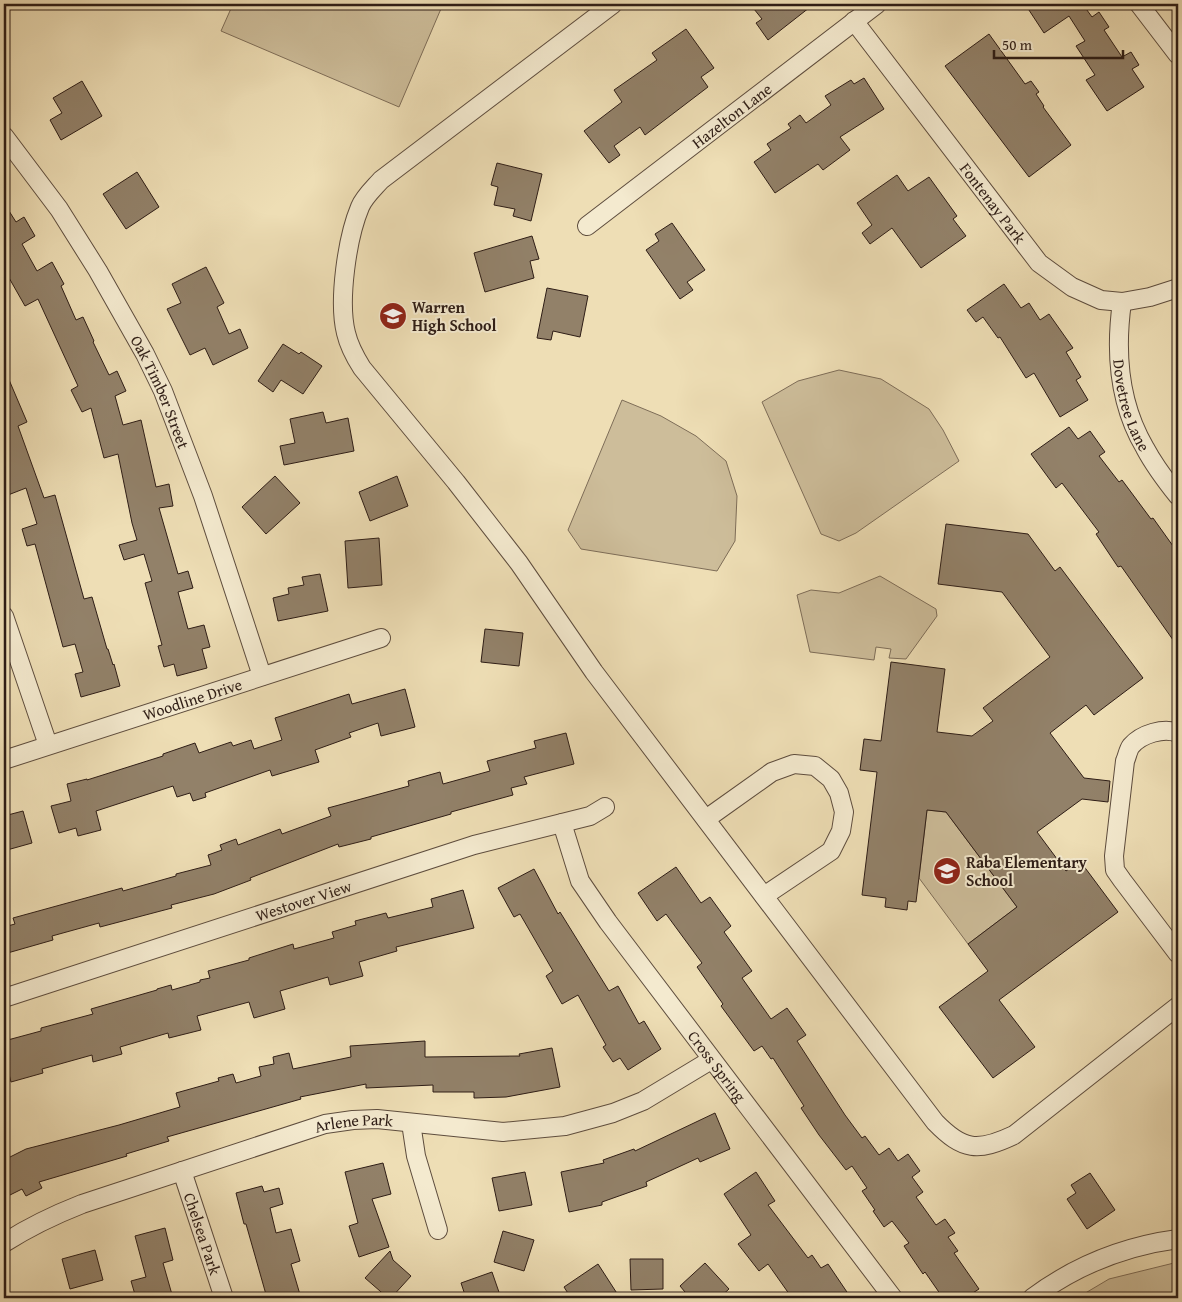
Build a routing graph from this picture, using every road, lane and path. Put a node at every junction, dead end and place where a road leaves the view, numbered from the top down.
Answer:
1 (613, 4) edge
2 (877, 4) edge
3 (1139, 4) edge
4 (854, 21) junction
5 (1178, 55) edge
6 (4, 136) edge
7 (586, 226) dead end
8 (1178, 288) edge
9 (1122, 302) junction
10 (1178, 496) edge
11 (4, 616) edge
12 (381, 638) dead end
13 (262, 676) junction
14 (1178, 733) edge
15 (48, 745) junction
16 (4, 760) edge
17 (605, 807) dead end
18 (706, 819) junction
19 (562, 823) junction
20 (764, 896) junction
21 (1178, 954) edge
22 (4, 998) edge
23 (1178, 1006) edge
24 (712, 1060) junction
25 (411, 1123) junction
26 (182, 1171) junction
27 (438, 1230) dead end
28 (1178, 1239) edge
29 (4, 1243) edge
30 (224, 1298) edge
31 (892, 1298) edge
32 (1032, 1298) edge

1 - 18 street
2 - 4 street, Hazelton Lane
3 - 5 street
4 - 7 street, Hazelton Lane
4 - 9 street, Fontenay Park
6 - 13 street, Oak Timber Street
8 - 9 street, Fontenay Park
9 - 10 street, Dovetree Lane
11 - 15 street
12 - 13 street, Woodline Drive
13 - 15 street, Woodline Drive
14 - 21 street
15 - 16 street, Woodline Drive
17 - 19 street, Westover View
18 - 20 street
18 - 20 street
19 - 22 street, Westover View
19 - 24 street, Cross Spring
20 - 23 street
24 - 25 street, Arlene Park
24 - 31 street, Cross Spring
25 - 26 street, Arlene Park
25 - 27 street
26 - 29 street, Arlene Park
26 - 30 street, Chelsea Park
28 - 32 street

